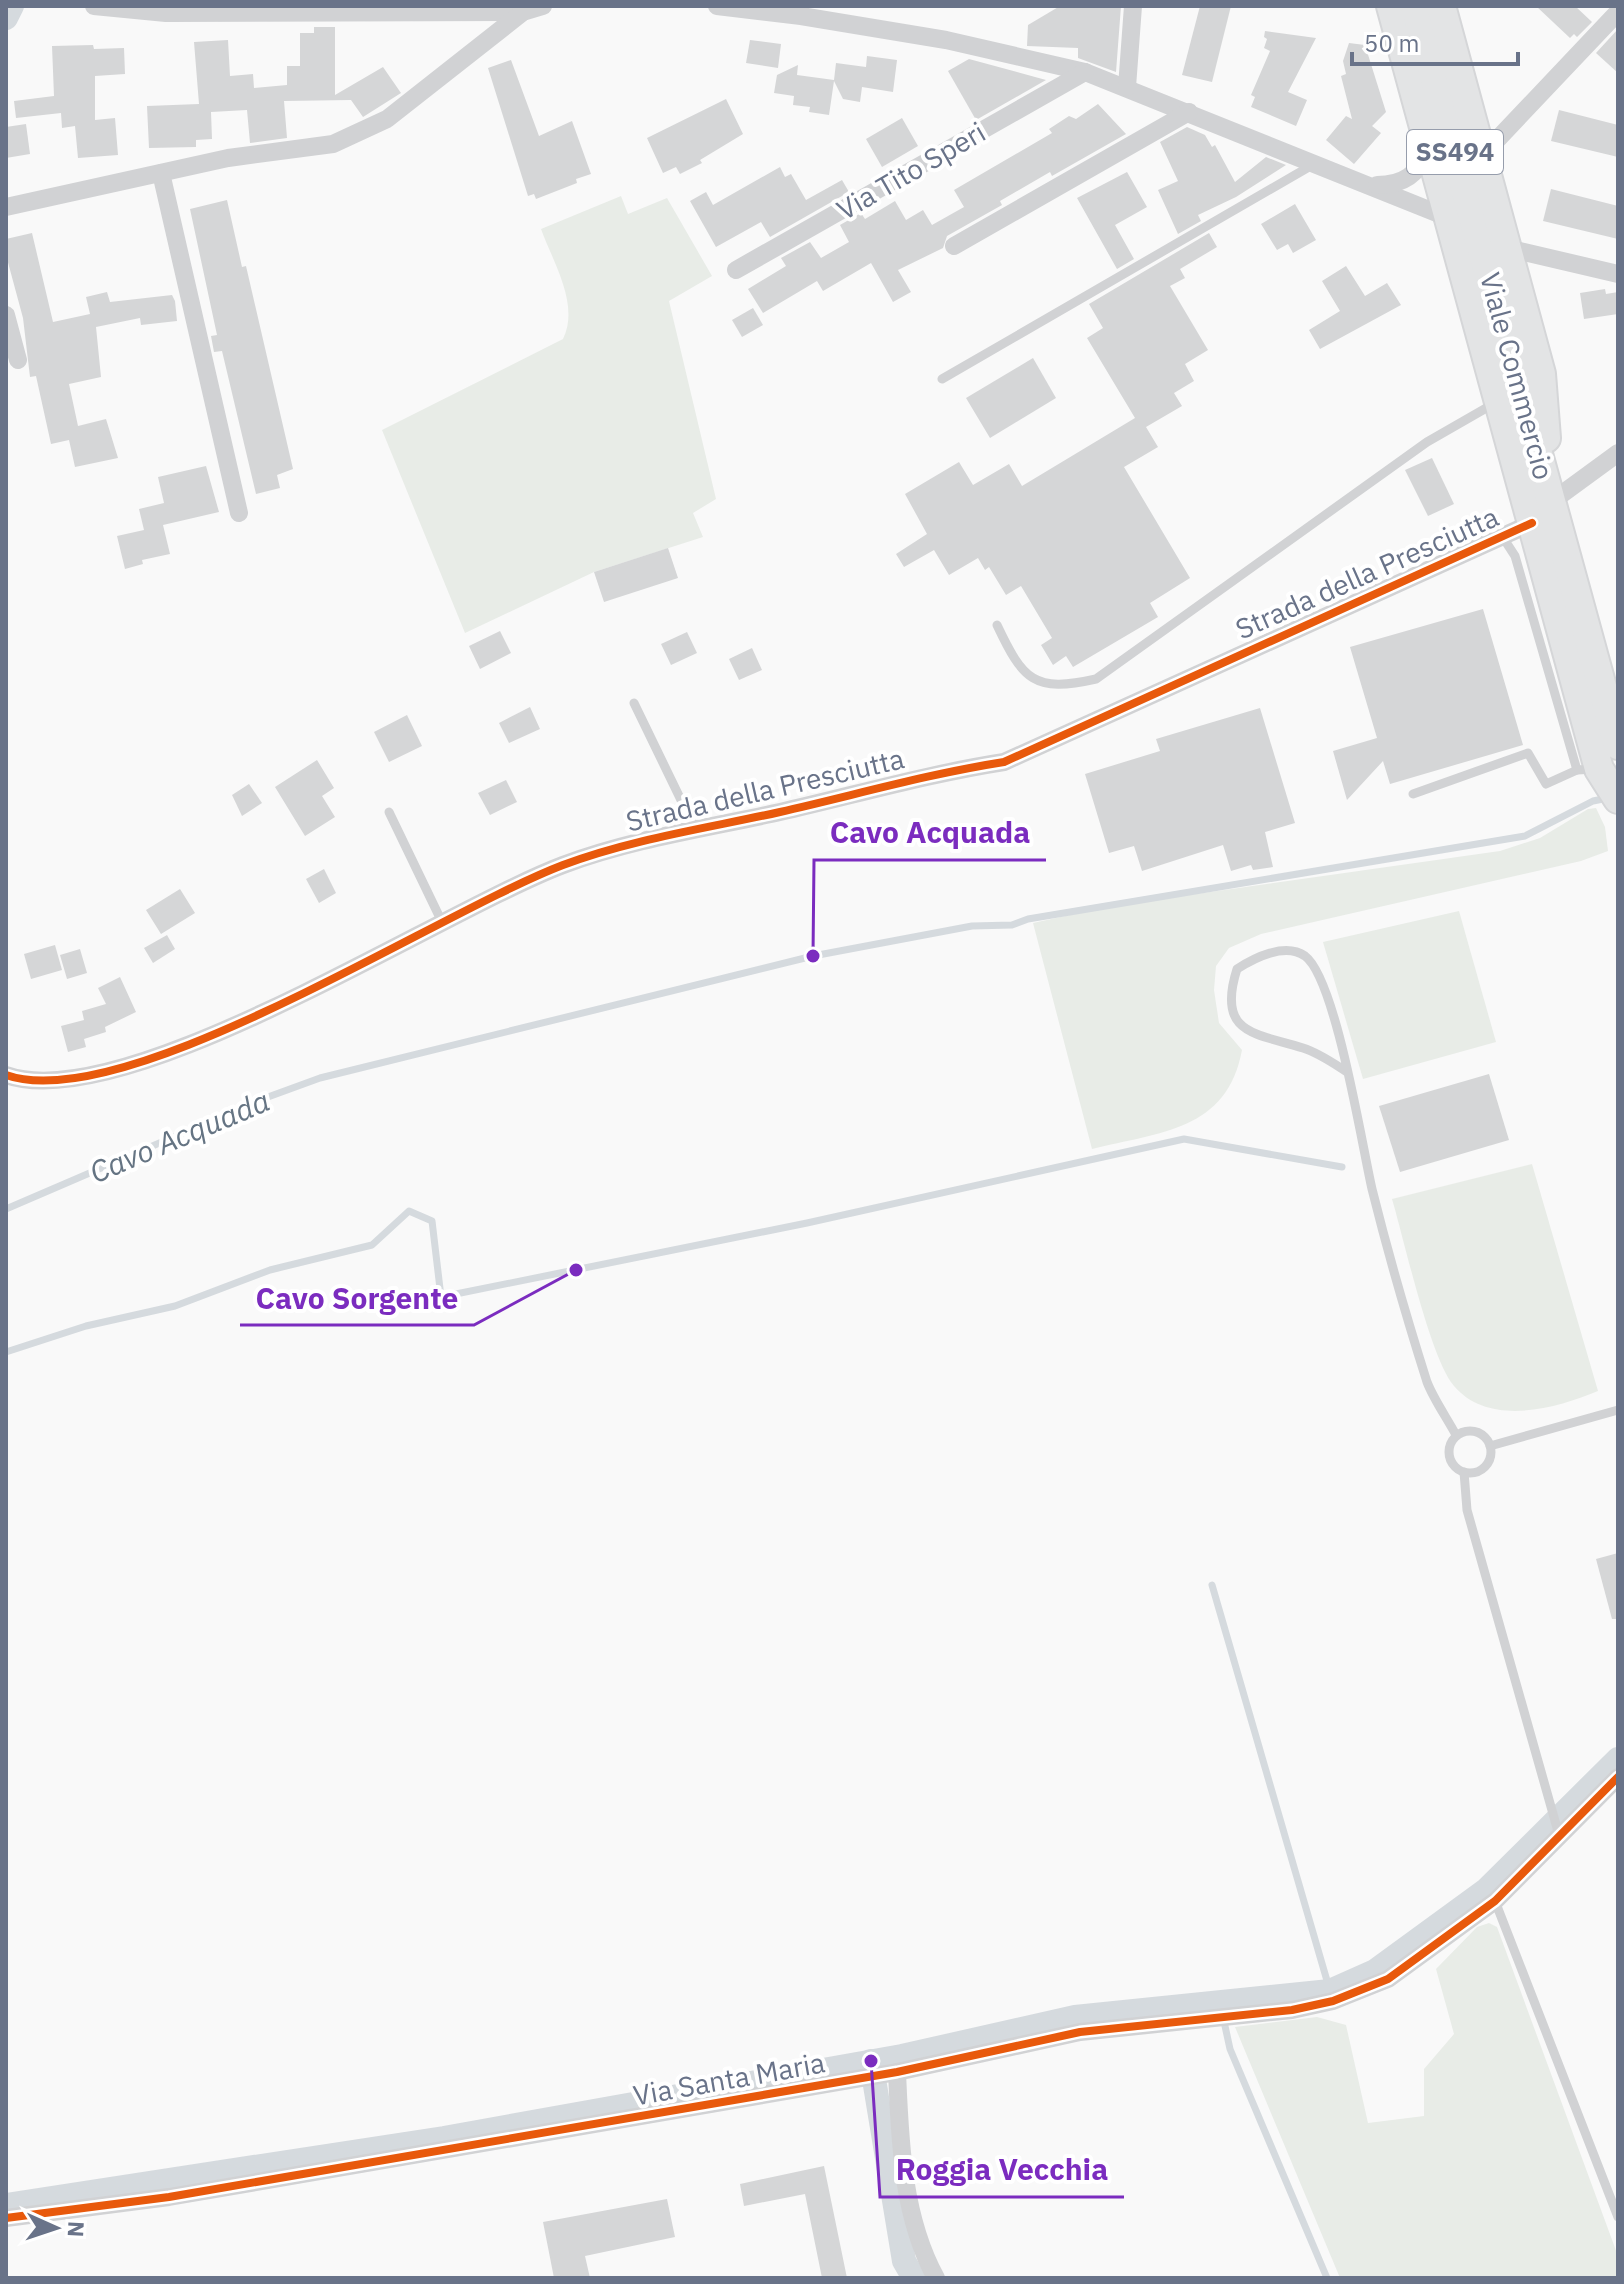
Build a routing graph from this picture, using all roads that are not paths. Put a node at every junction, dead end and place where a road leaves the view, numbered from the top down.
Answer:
1 (94, 6) edge
2 (543, 6) edge
3 (717, 6) edge
4 (1133, 6) edge
5 (1391, 6) edge
6 (1415, 6) edge
7 (1441, 6) edge
8 (523, 12) junction
9 (1618, 12) edge
10 (1085, 72) junction
11 (1127, 87) junction
12 (1189, 112) junction
13 (1493, 144) dead end
14 (1430, 151) junction
15 (1317, 162) junction
16 (161, 173) junction
17 (1372, 184) junction
18 (6, 207) edge
19 (1449, 218) junction
20 (954, 246) dead end
21 (1507, 248) junction
22 (736, 270) dead end
23 (1618, 274) edge
24 (6, 315) edge
25 (18, 360) dead end
26 (942, 379) dead end
27 (1499, 402) junction
28 (1618, 453) edge
29 (1551, 502) junction
30 (239, 513) dead end
31 (1532, 523) junction
32 (1502, 536) junction
33 (997, 625) dead end
34 (634, 703) dead end
35 (1618, 745) edge
36 (1592, 772) junction
37 (1413, 794) dead end
38 (1618, 799) edge
39 (389, 812) dead end
40 (696, 831) junction
41 (441, 920) junction
42 (1347, 1072) junction
43 (6, 1075) edge
44 (1618, 1410) edge
45 (1456, 1435) junction
46 (1490, 1446) junction
47 (1464, 1472) junction
48 (1618, 1777) edge
49 (1558, 1833) junction
50 (1495, 1901) junction
51 (881, 2075) junction
52 (1618, 2217) edge
53 (6, 2218) edge
54 (936, 2278) edge

1 - 8 street
2 - 8 street
3 - 10 street
4 - 11 street
5 - 14 main road
6 - 29 main road, Viale Commercio / SS494
7 - 21 main road
8 - 16 street
9 - 13 street
10 - 11 street
10 - 22 street, Via Tito Speri
11 - 12 street
12 - 15 street
12 - 20 street
14 - 17 street
14 - 19 main road
15 - 17 street
15 - 26 lane
16 - 18 street
16 - 30 street
17 - 19 street
19 - 27 main road
21 - 23 street
21 - 29 main road
24 - 25 street
27 - 31 main road
27 - 33 lane
28 - 29 street
29 - 35 main road, Viale Commercio / SS494
31 - 32 street, Strada della Presciutta
31 - 36 main road
32 - 36 lane
32 - 40 street, Strada della Presciutta
34 - 40 lane
36 - 37 lane
36 - 38 main road
39 - 41 lane
40 - 41 street, Strada della Presciutta
41 - 43 street, Strada della Presciutta
42 - 42 lane
42 - 45 lane
44 - 46 lane
45 - 46 lane
45 - 47 lane
46 - 47 lane
47 - 49 lane
48 - 49 street, Via Santa Maria
49 - 50 street, Via Santa Maria
50 - 51 street, Via Santa Maria
50 - 52 lane
51 - 53 street, Via Santa Maria
51 - 54 street

